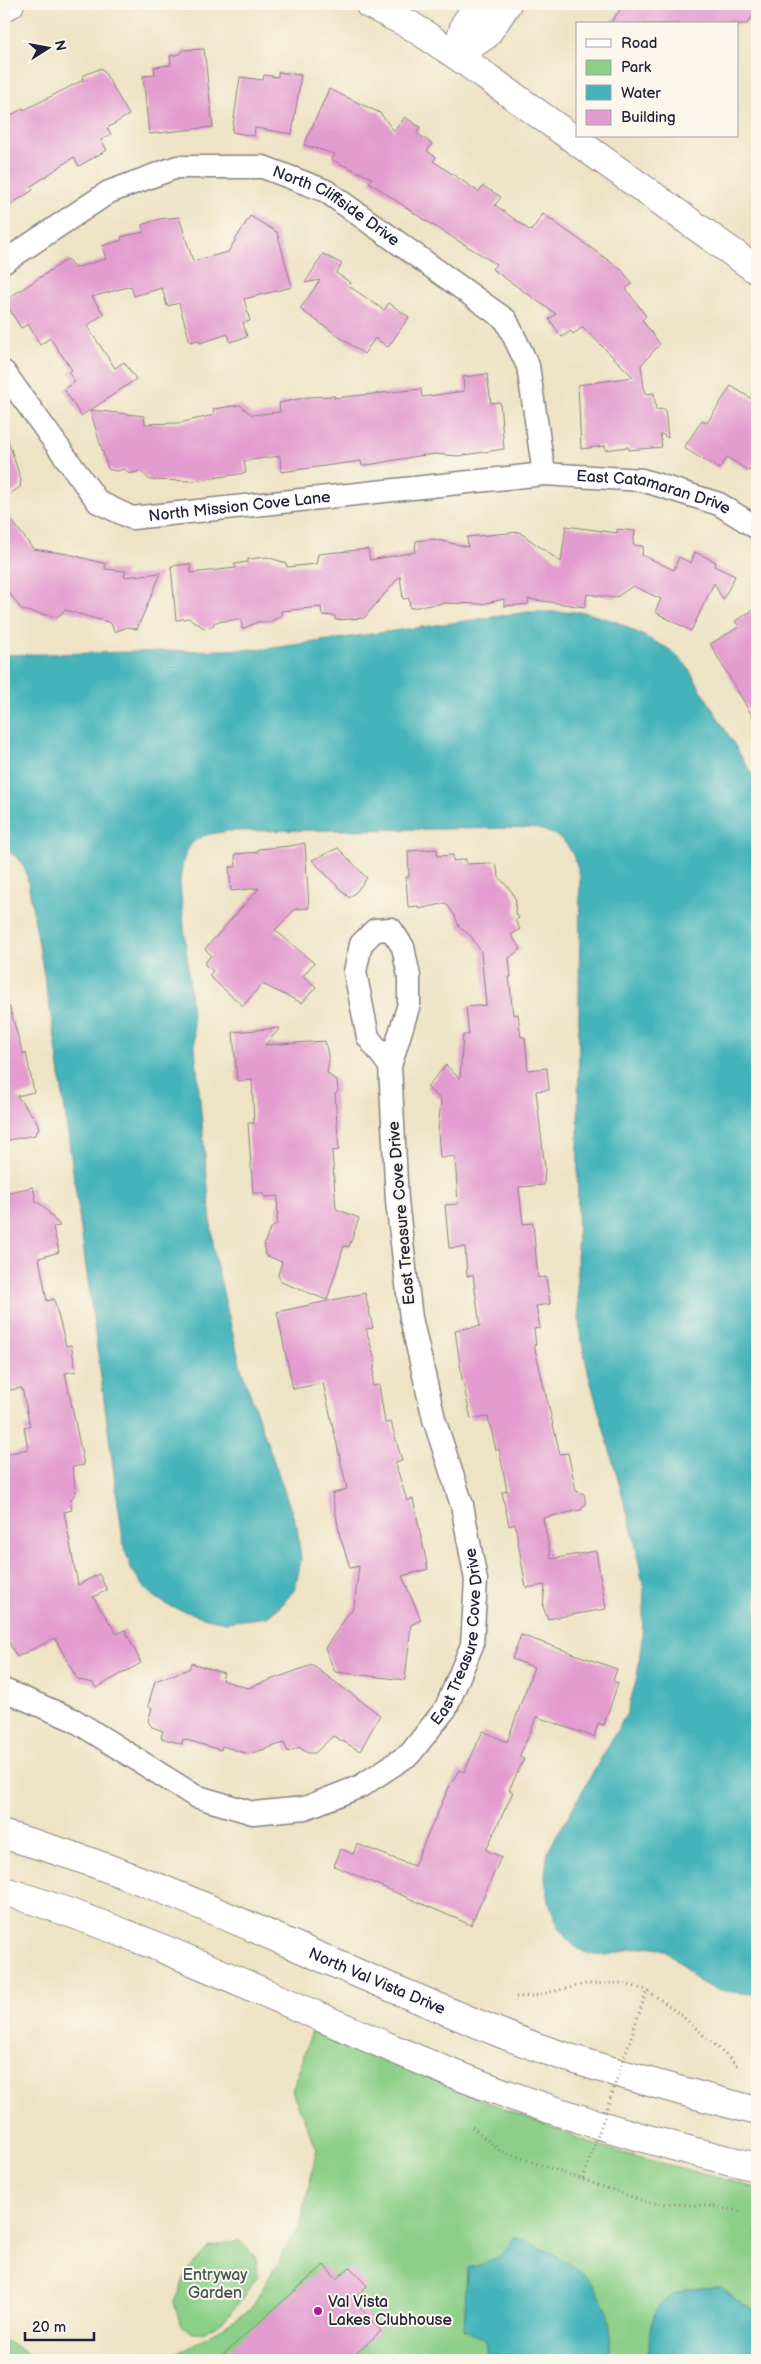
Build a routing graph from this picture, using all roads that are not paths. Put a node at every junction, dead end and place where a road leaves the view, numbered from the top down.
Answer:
1 (10, 4) edge
2 (369, 4) edge
3 (479, 4) edge
4 (507, 4) edge
5 (4, 6) edge
6 (456, 55) junction
7 (4, 262) edge
8 (757, 270) edge
9 (4, 372) edge
10 (544, 474) junction
11 (757, 528) edge
12 (390, 1066) junction
13 (4, 1690) edge
14 (4, 1835) edge
15 (4, 1891) edge
16 (757, 2111) edge
17 (757, 2167) edge

1 - 5 main road
2 - 6 main road
3 - 6 main road
4 - 6 main road
6 - 8 main road
7 - 10 street, North Cliffside Drive
9 - 10 street, North Mission Cove Lane
10 - 11 street, East Catamaran Drive
12 - 12 street, East Treasure Cove Drive
12 - 13 street, East Treasure Cove Drive
14 - 16 main road, North Val Vista Drive
15 - 17 main road

